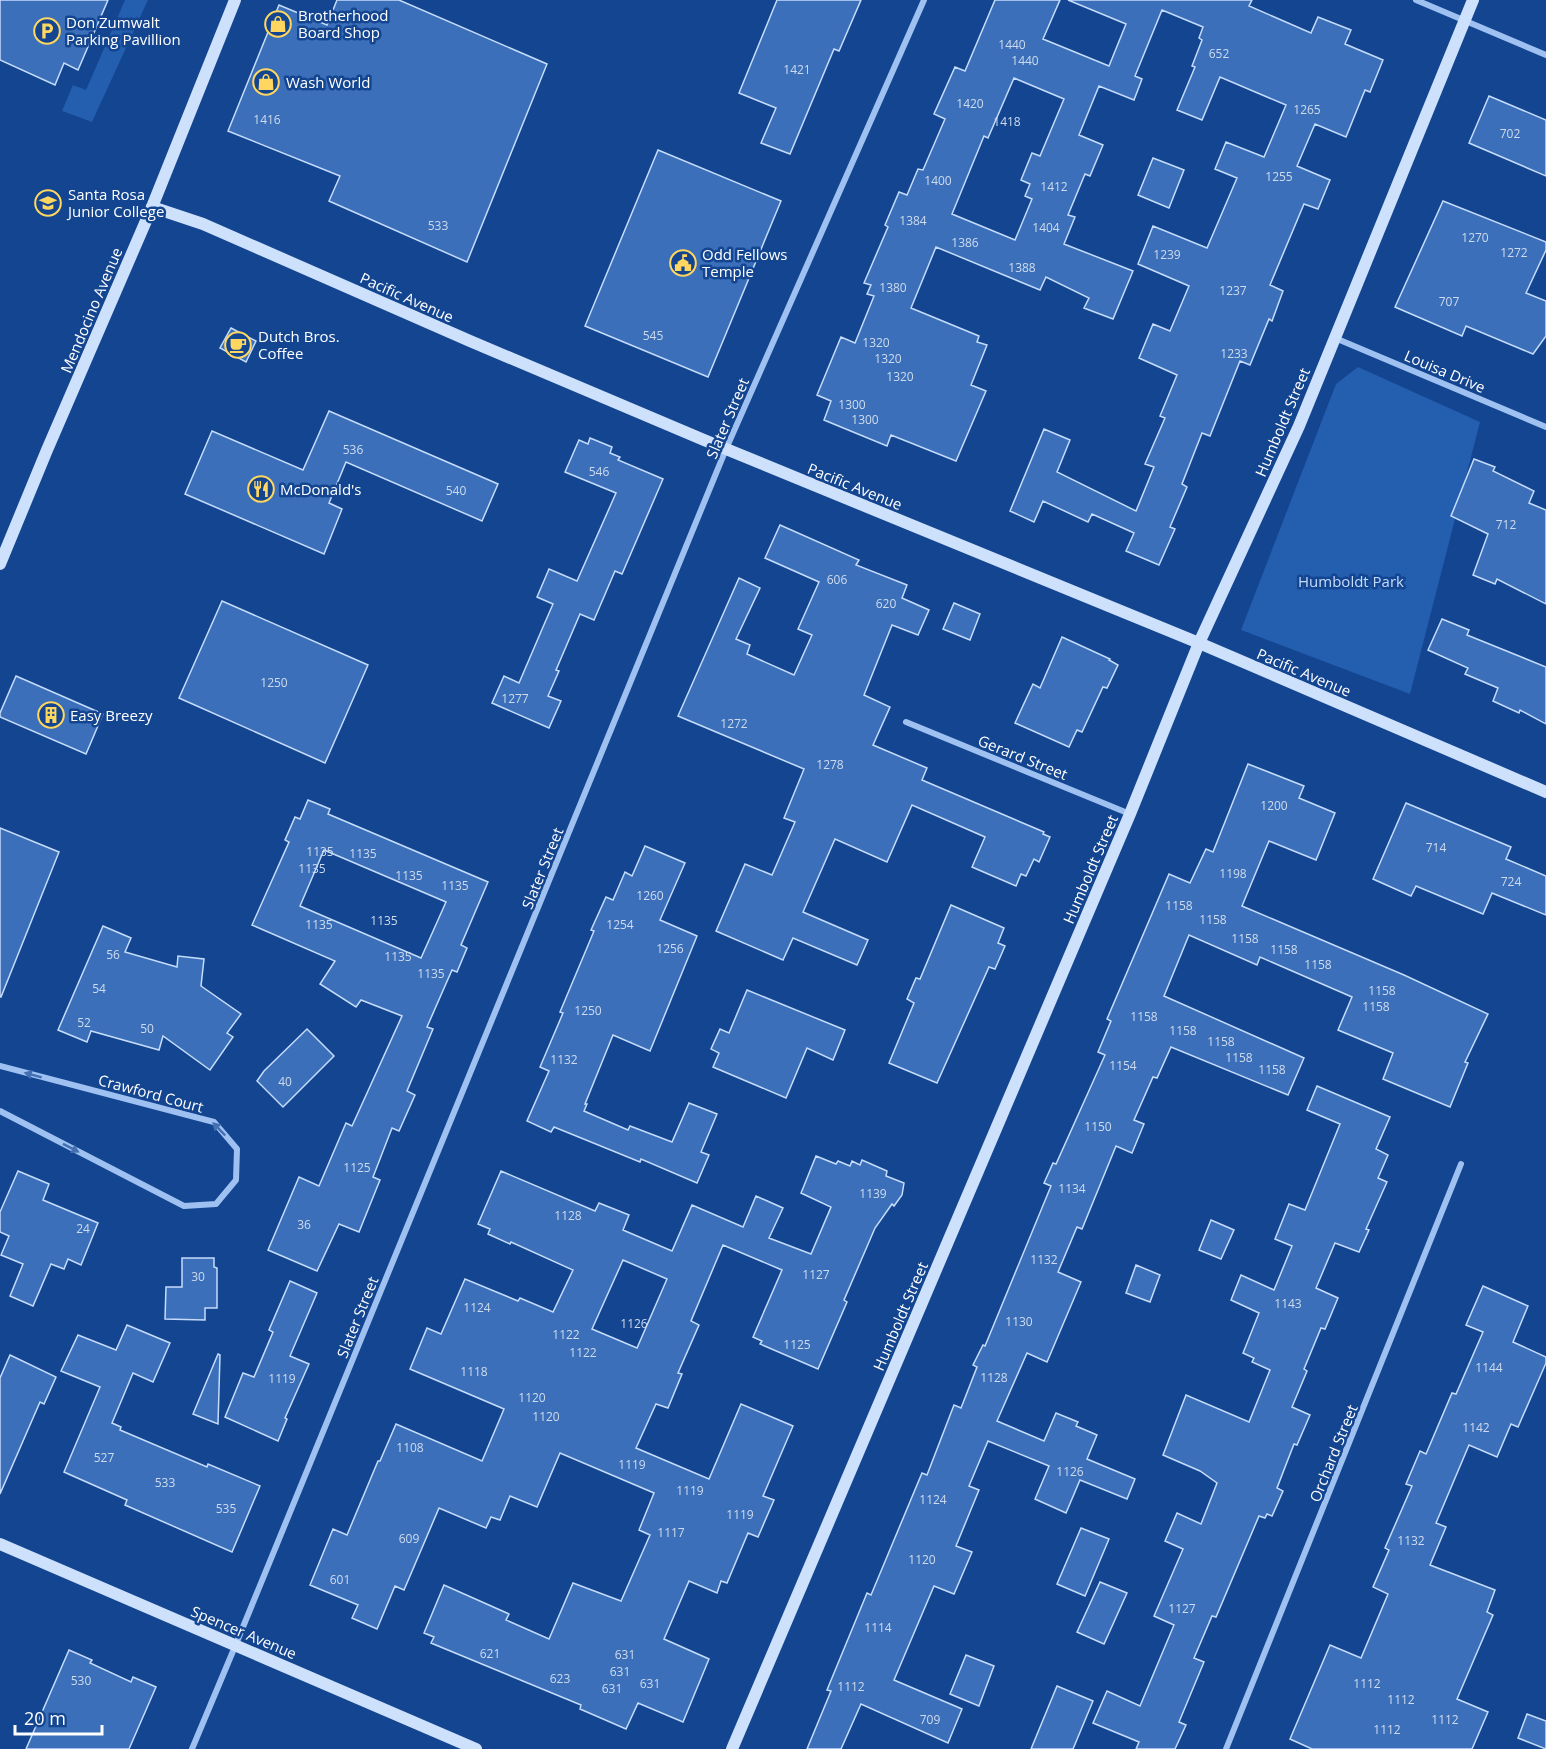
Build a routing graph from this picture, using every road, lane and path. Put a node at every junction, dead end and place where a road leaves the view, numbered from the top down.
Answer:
1 (235, 0) edge
2 (924, 0) edge
3 (1416, 0) edge
4 (1473, 0) edge
5 (1465, 20) junction
6 (1546, 55) edge
7 (152, 207) junction
8 (1334, 338) junction
9 (1546, 427) edge
10 (726, 449) junction
11 (0, 564) edge
12 (1199, 643) junction
13 (906, 722) dead end
14 (1546, 792) edge
15 (1130, 814) junction
16 (0, 1066) edge
17 (0, 1111) edge
18 (1461, 1164) dead end
19 (0, 1544) edge
20 (236, 1644) junction
21 (192, 1749) edge
22 (476, 1749) edge
23 (732, 1749) edge
24 (1226, 1749) edge

1 - 7 street, Mendocino Avenue
2 - 10 street, Slater Street
3 - 5 street
4 - 5 street, Humboldt Street
5 - 6 street
5 - 8 street, Humboldt Street
7 - 10 street, Pacific Avenue
7 - 11 street, Mendocino Avenue
8 - 9 street, Louisa Drive
8 - 12 street, Humboldt Street
10 - 12 street, Pacific Avenue
10 - 20 street, Slater Street
12 - 14 street, Pacific Avenue
12 - 15 street, Humboldt Street
13 - 15 street, Gerard Street
15 - 23 street, Humboldt Street
17 -> 16 street, Crawford Court
18 - 24 street, Orchard Street
19 - 20 street, Spencer Avenue
20 - 21 street, Slater Street
20 - 22 street, Spencer Avenue

